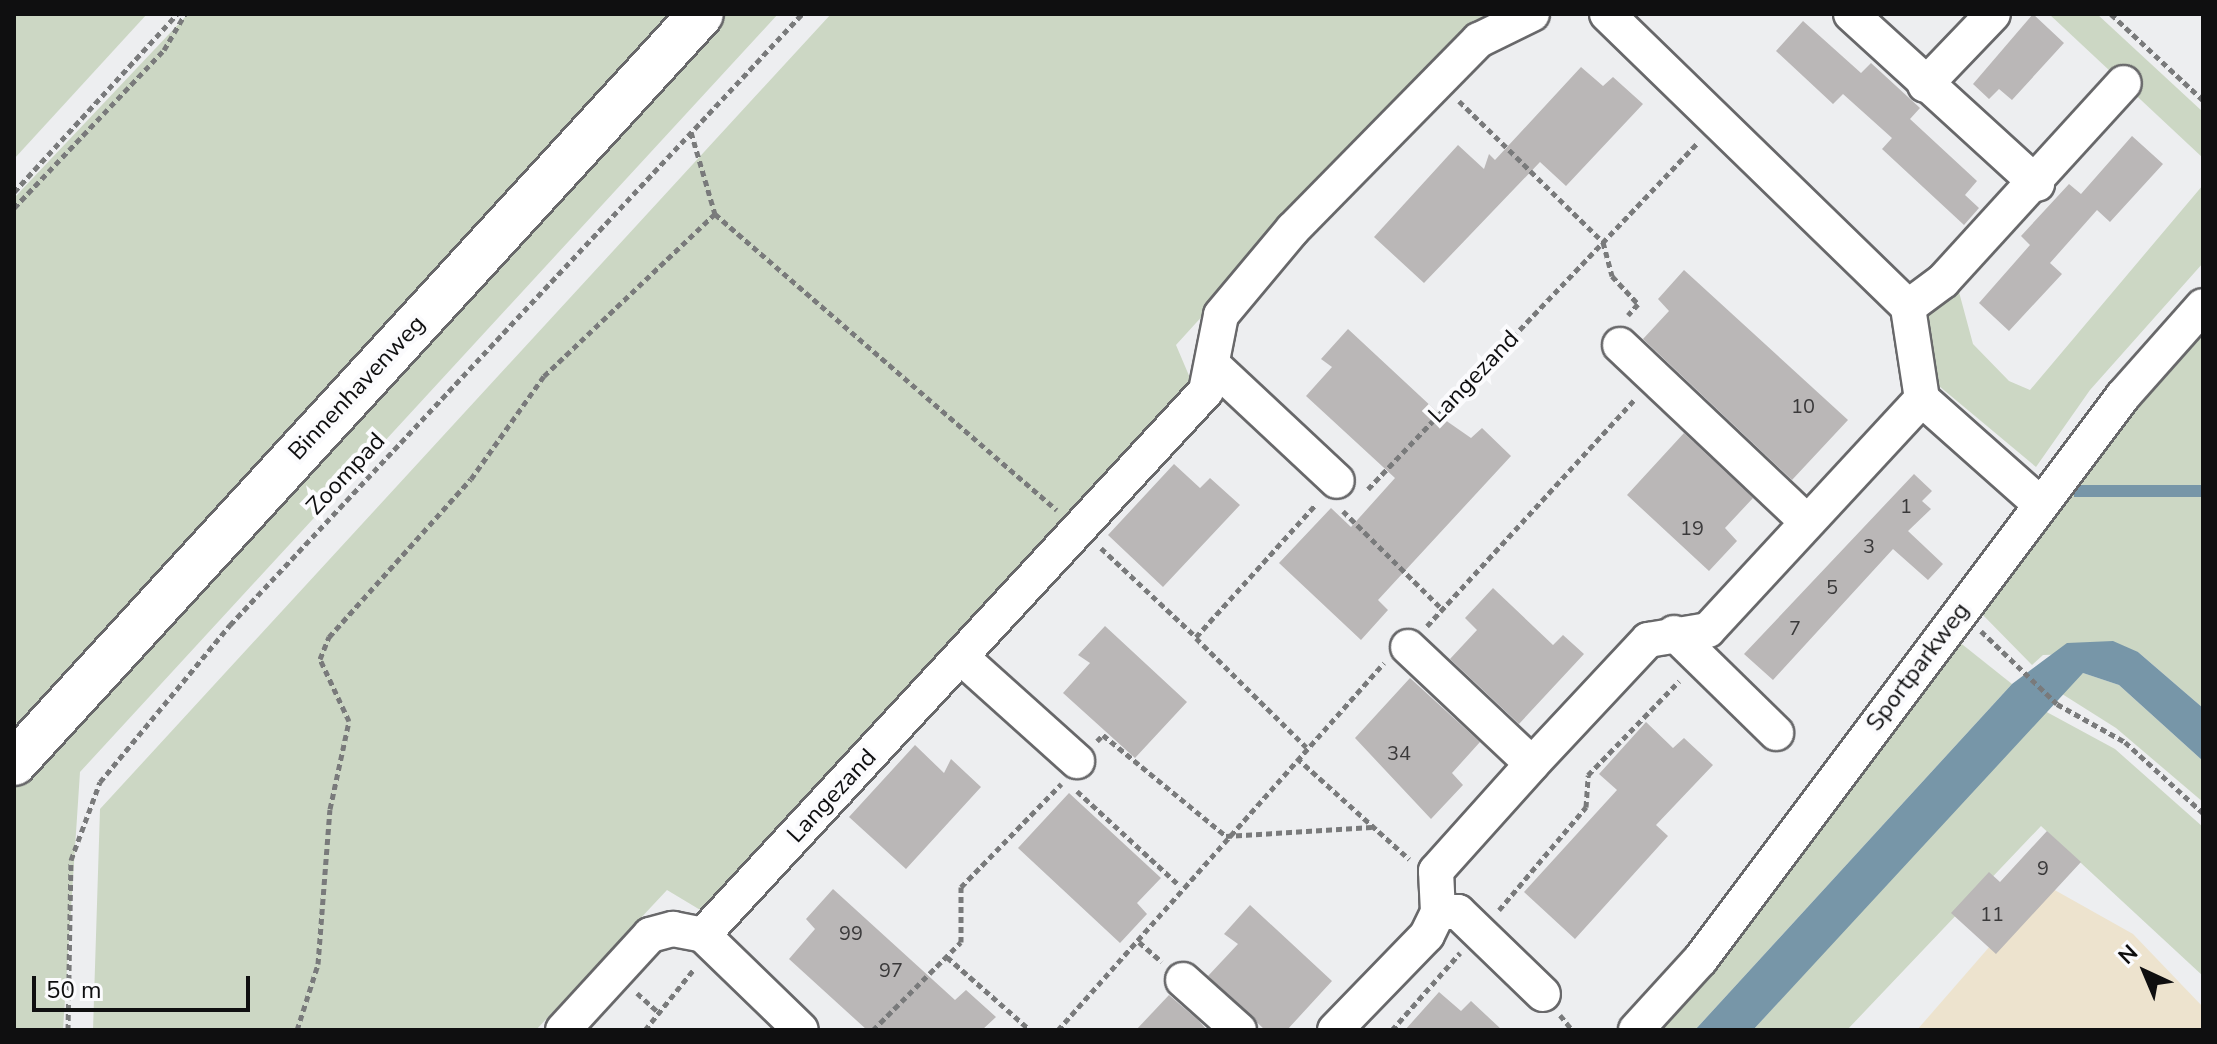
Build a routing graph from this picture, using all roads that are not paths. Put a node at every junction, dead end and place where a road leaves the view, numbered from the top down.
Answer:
1 (701, 14) edge
2 (1532, 14) edge
3 (1607, 14) edge
4 (1851, 14) edge
5 (1993, 14) edge
6 (2124, 83) dead end
7 (1925, 85) junction
8 (2037, 184) junction
9 (2203, 306) edge
10 (1908, 307) junction
11 (1620, 345) road end
12 (1214, 366) junction
13 (1922, 399) junction
14 (1341, 497) road end
15 (2039, 503) junction
16 (1807, 522) junction
17 (1674, 633) junction
18 (1408, 647) road end
19 (961, 657) junction
20 (1776, 733) dead end
21 (1077, 761) road end
22 (14, 763) edge
23 (1532, 764) junction
24 (1438, 912) junction
25 (708, 941) junction
26 (1183, 980) dead end
27 (1543, 994) dead end
28 (563, 1030) edge
29 (801, 1030) edge
30 (1239, 1030) edge
31 (1335, 1030) edge
32 (1636, 1030) edge

1 - 22 street, Binnenhavenweg
2 - 12 street, Langezand
3 - 10 street
4 - 7 street
5 - 7 street
6 - 8 street
7 - 8 street
8 - 10 street
9 - 15 street, Sportparkweg
10 - 13 street
11 - 16 street
12 - 14 street
12 - 19 street, Langezand
13 - 15 street
13 - 16 street
15 - 32 street, Sportparkweg
16 - 17 street
17 - 20 street
17 - 23 street
18 - 23 street
19 - 21 street
19 - 25 street, Langezand
23 - 24 street
24 - 27 street
24 - 31 street
25 - 28 street
25 - 29 street
26 - 30 street

